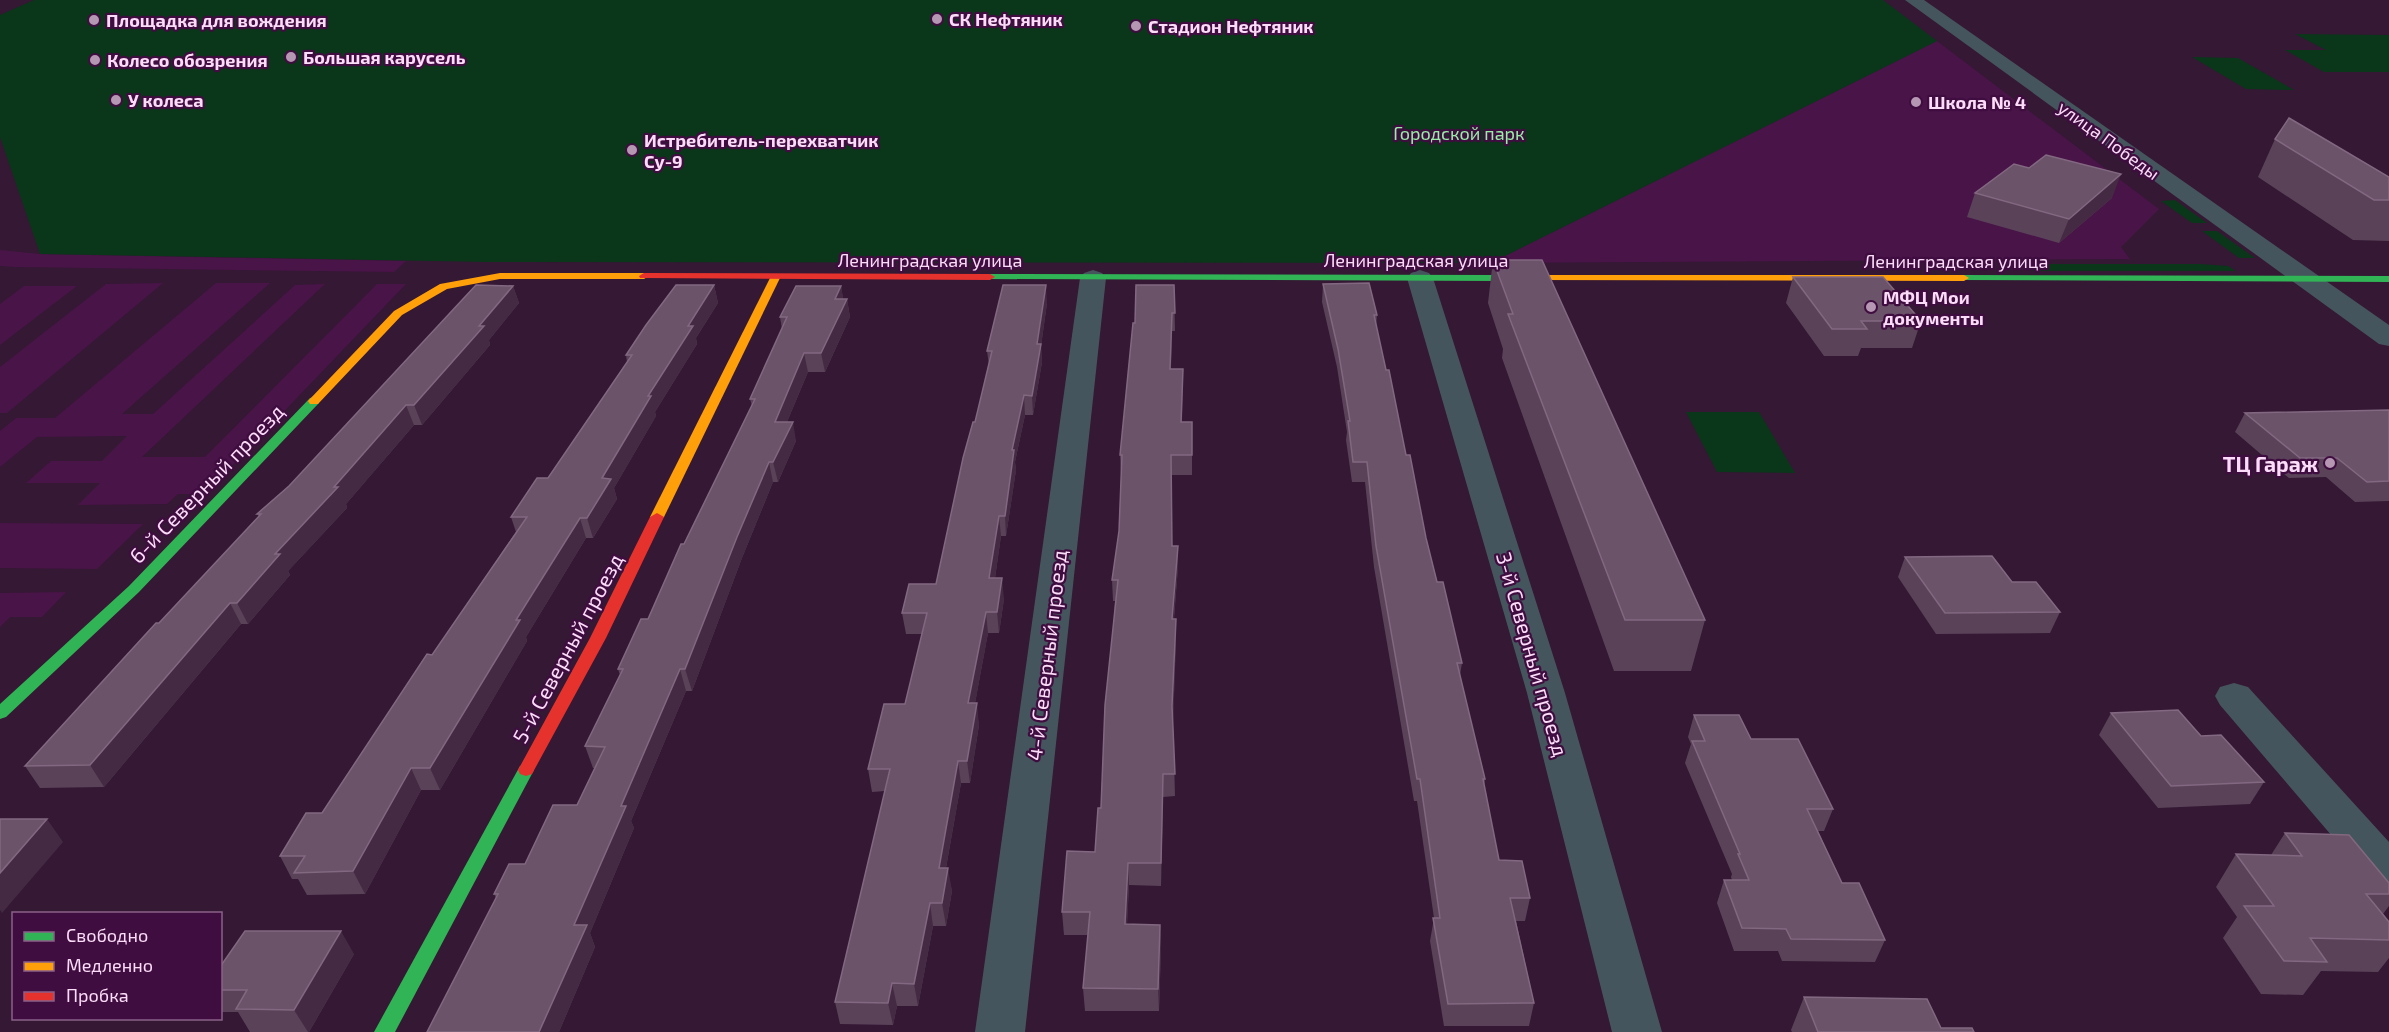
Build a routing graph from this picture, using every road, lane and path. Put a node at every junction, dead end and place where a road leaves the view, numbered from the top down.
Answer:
1 (1913, 0) edge
2 (775, 278) junction
3 (1093, 278) junction
4 (1420, 278) junction
5 (2306, 279) junction
6 (2389, 279) edge
7 (444, 286) joint
8 (2389, 338) edge
9 (2234, 696) dead end
10 (0, 713) edge
11 (2389, 872) edge
12 (384, 1032) edge
13 (1000, 1032) edge
14 (1637, 1032) edge

1 - 5 street, улица Победы
2 - 3 street, Ленинградская улица
2 - 7 street, Ленинградская улица
2 - 12 street, 5-й Северный проезд
3 - 4 street, Ленинградская улица
3 - 13 street, 4-й Северный проезд
4 - 5 street, Ленинградская улица
4 - 14 street, 3-й Северный проезд
5 - 6 street, Ленинградская улица
5 - 8 street, улица Победы
7 - 10 street, 6-й Северный проезд
9 - 11 street

